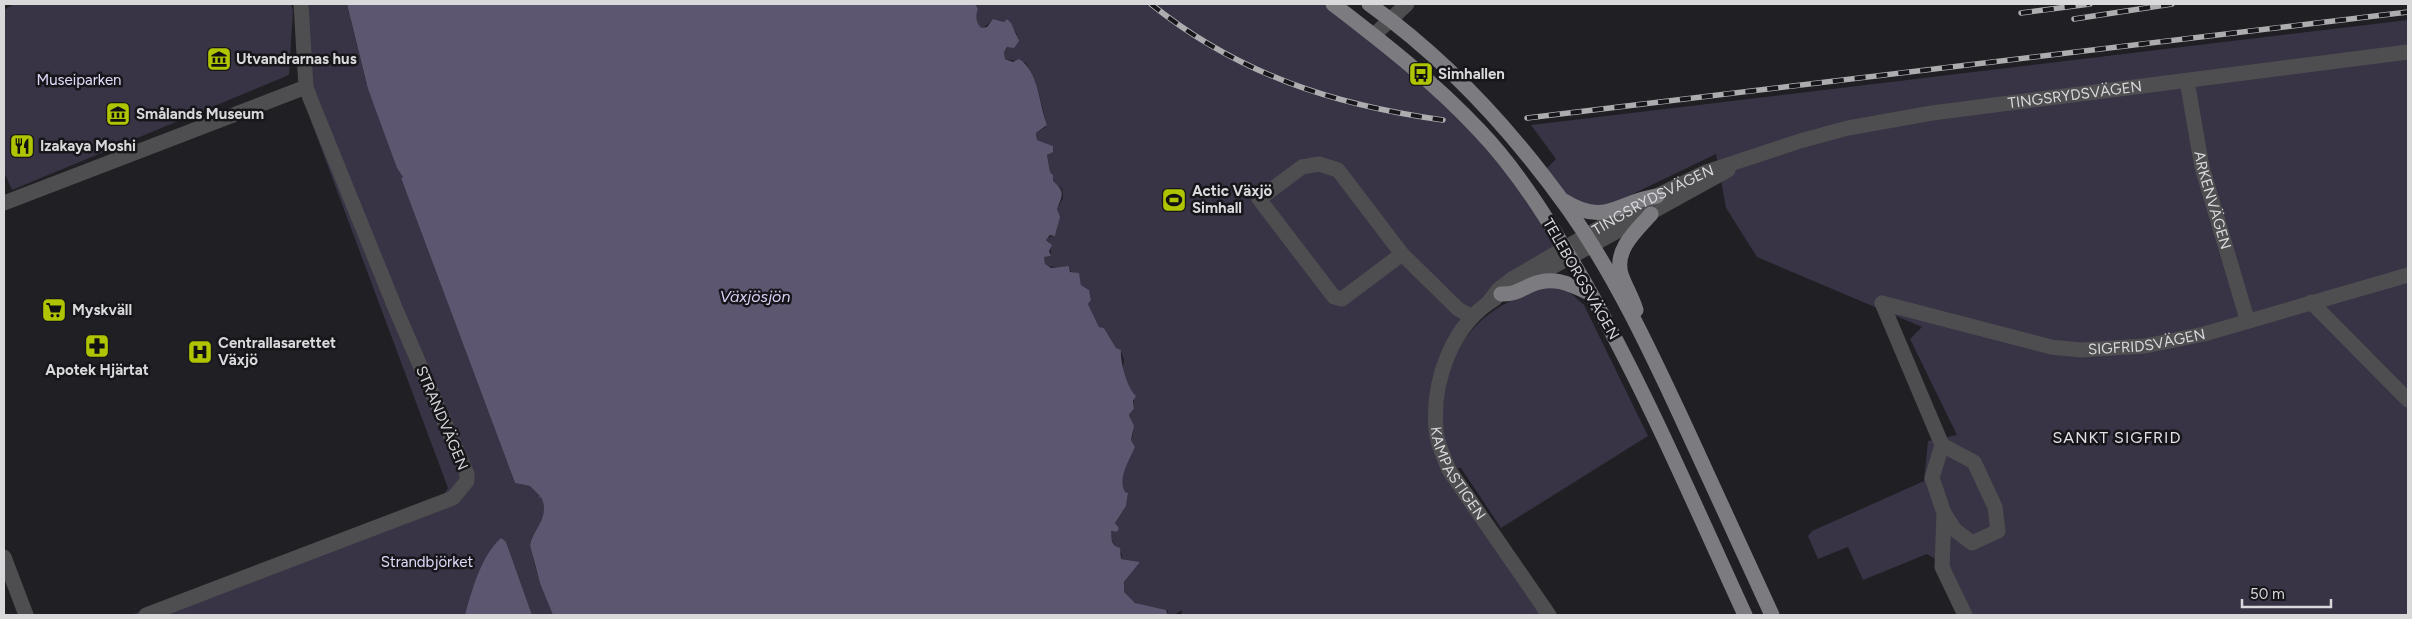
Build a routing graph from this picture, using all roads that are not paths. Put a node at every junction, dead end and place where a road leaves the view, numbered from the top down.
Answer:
1 (301, 4) edge
2 (1333, 4) edge
3 (1369, 4) edge
4 (1407, 4) edge
5 (1391, 19) junction
6 (1374, 35) junction
7 (2408, 52) edge
8 (2187, 81) junction
9 (306, 87) junction
10 (1746, 159) junction
11 (1657, 196) junction
12 (1560, 199) junction
13 (4, 203) edge
14 (1652, 214) junction
15 (1589, 241) junction
16 (1567, 252) junction
17 (1402, 254) junction
18 (2408, 275) edge
19 (1501, 294) junction
20 (1591, 294) junction
21 (1488, 302) junction
22 (2311, 302) junction
23 (1472, 317) junction
24 (2247, 320) junction
25 (1641, 334) junction
26 (2408, 400) edge
27 (1942, 445) junction
28 (1944, 513) junction
29 (4, 557) edge
30 (26, 615) edge
31 (146, 615) edge
32 (1549, 615) edge
33 (1745, 615) edge
34 (1772, 615) edge
35 (1965, 615) edge

1 - 9 street
2 - 6 main road, TELEBORGSVÄGEN
3 - 5 main road, TELEBORGSVÄGEN
4 - 5 street
5 - 6 street
5 - 12 main road, TELEBORGSVÄGEN
6 - 16 main road, TELEBORGSVÄGEN
7 - 8 street, TINGSRYDSVÄGEN
8 - 10 street, TINGSRYDSVÄGEN
8 - 24 street, ARKENVÄGEN
9 - 13 street
9 - 31 street, STRANDVÄGEN
10 - 11 street, TINGSRYDSVÄGEN
10 - 14 street, TINGSRYDSVÄGEN
11 - 12 main road
11 - 15 street, TINGSRYDSVÄGEN
12 - 15 main road, TELEBORGSVÄGEN
14 - 15 street, TINGSRYDSVÄGEN
14 - 25 main road
15 - 16 street, TINGSRYDSVÄGEN
15 - 25 main road, TELEBORGSVÄGEN
16 - 19 street, KAMPASTIGEN
16 - 20 main road, TELEBORGSVÄGEN
16 - 21 street, KAMPASTIGEN
17 - 17 street
17 - 23 street
18 - 22 street, SIGFRIDSVÄGEN
19 - 20 main road
19 - 21 street, KAMPASTIGEN
20 - 33 main road, TELEBORGSVÄGEN
21 - 23 street, KAMPASTIGEN
22 - 24 street, SIGFRIDSVÄGEN
22 - 26 street
23 - 32 street, KAMPASTIGEN
24 - 27 street, SIGFRIDSVÄGEN
25 - 34 main road, TELEBORGSVÄGEN
27 - 28 street
27 - 28 street
28 - 35 street
29 - 30 street

